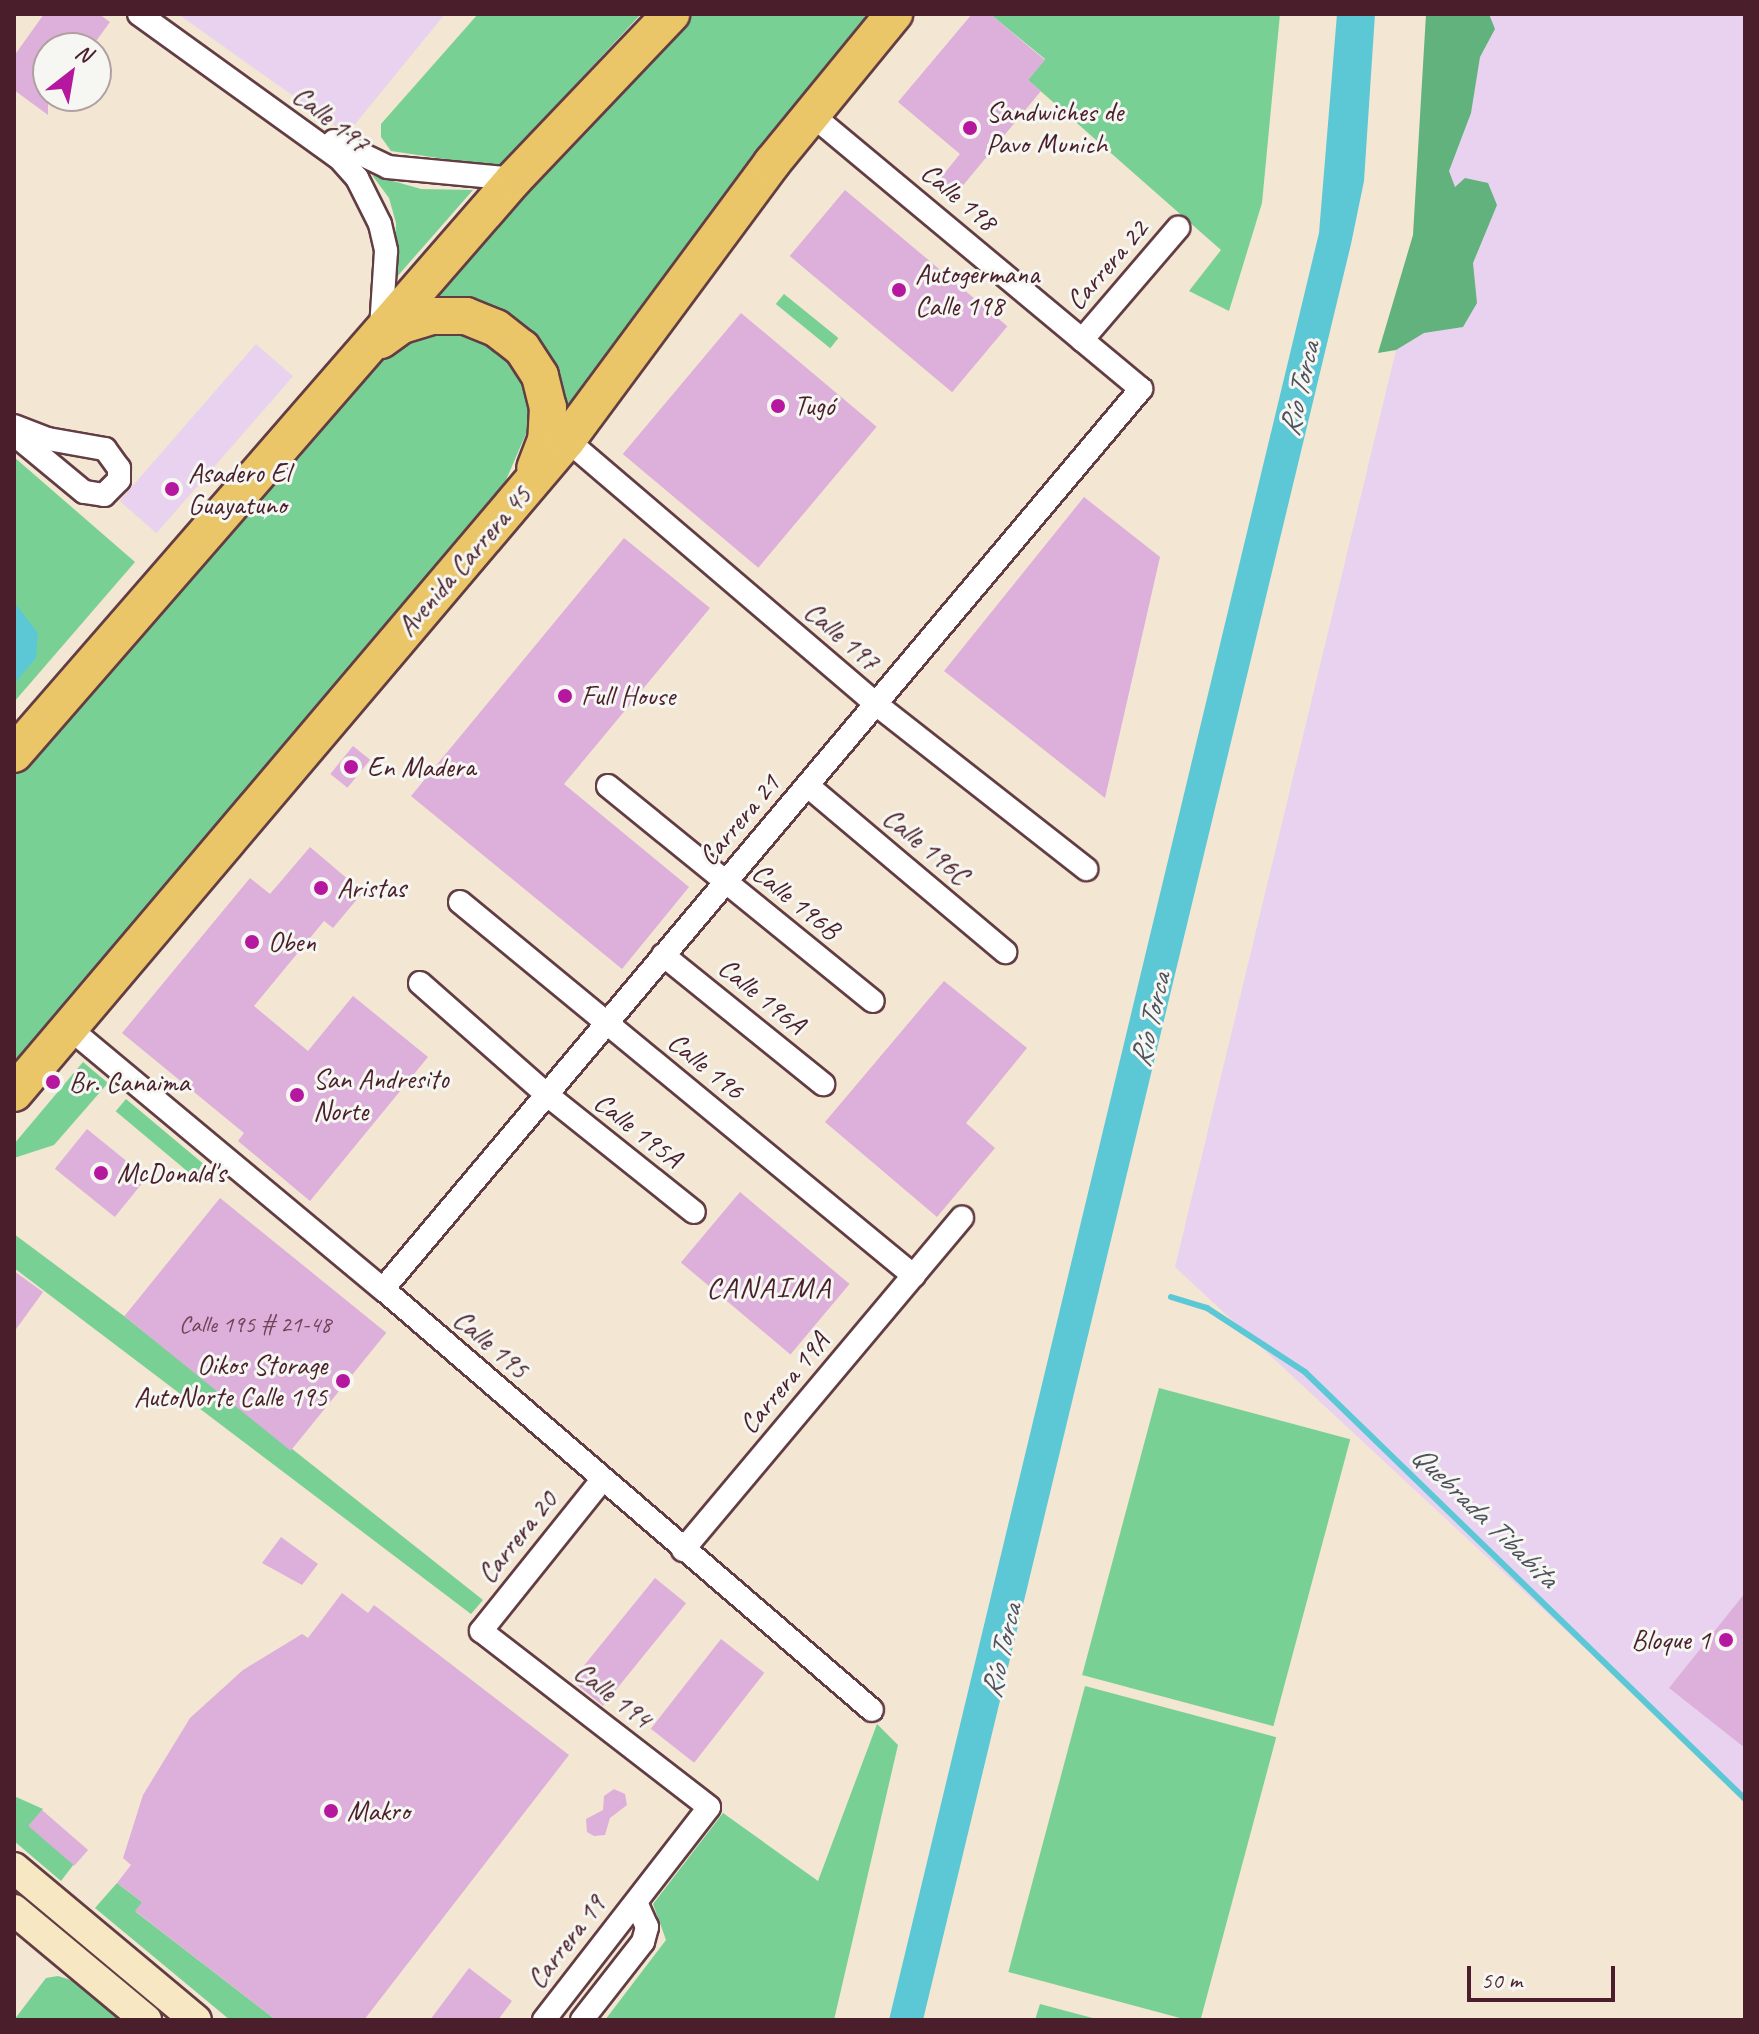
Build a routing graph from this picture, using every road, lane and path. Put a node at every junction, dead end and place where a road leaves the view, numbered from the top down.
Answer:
1 (139, 14) edge
2 (158, 14) edge
3 (671, 14) edge
4 (894, 14) edge
5 (811, 114) junction
6 (514, 179) junction
7 (1178, 228) dead end
8 (381, 329) junction
9 (1082, 340) junction
10 (351, 363) junction
11 (1141, 389) joint
12 (14, 426) edge
13 (14, 434) edge
14 (567, 440) junction
15 (519, 497) junction
16 (877, 705) junction
17 (14, 754) edge
18 (608, 786) dead end
19 (808, 786) junction
20 (1086, 869) dead end
21 (725, 883) junction
22 (460, 902) dead end
23 (1005, 952) dead end
24 (663, 955) junction
25 (420, 983) dead end
26 (873, 1001) dead end
27 (606, 1022) junction
28 (68, 1027) junction
29 (823, 1084) dead end
30 (14, 1093) edge
31 (546, 1094) junction
32 (694, 1212) dead end
33 (962, 1218) dead end
34 (914, 1276) junction
35 (383, 1289) junction
36 (601, 1481) junction
37 (683, 1550) junction
38 (481, 1631) joint
39 (872, 1710) dead end
40 (709, 1807) joint
41 (14, 1868) edge
42 (636, 1902) junction
43 (14, 1910) edge
44 (78, 1922) junction
45 (57, 1946) junction
46 (146, 2020) edge
47 (196, 2020) edge
48 (544, 2020) edge
49 (582, 2020) edge

1 - 8 street, Calle 197
2 - 6 street, Calle 197
3 - 6 highway
4 - 5 highway, Avenida Carrera 45
5 - 9 street, Calle 198
5 - 14 highway, Avenida Carrera 45
6 - 8 highway
7 - 9 street, Carrera 22
8 - 10 highway
9 - 11 street, Calle 198
10 - 15 highway
10 - 17 highway
11 - 16 street, Carrera 21
12 - 13 street
14 - 15 highway, Avenida Carrera 45
14 - 16 street, Calle 197
15 - 28 highway, Avenida Carrera 45
16 - 19 street, Carrera 21
16 - 20 street, Calle 197
18 - 21 street, Calle 196B
19 - 21 street, Carrera 21
19 - 23 street, Calle 196C
21 - 24 street, Carrera 21
21 - 26 street, Calle 196B
22 - 27 street, Calle 196
24 - 27 street, Carrera 21
24 - 29 street, Calle 196A
25 - 31 street, Calle 195A
27 - 31 street, Carrera 21
27 - 34 street, Calle 196
28 - 30 highway, Avenida Carrera 45
28 - 35 street, Calle 195
31 - 32 street, Calle 195A
31 - 35 street, Carrera 21
33 - 34 street, Carrera 19A
34 - 37 street, Carrera 19A
35 - 36 street, Calle 195
36 - 37 street, Calle 195
36 - 38 street, Carrera 20
37 - 39 street, Calle 195
38 - 40 street, Calle 194
40 - 42 street, Carrera 19
41 - 44 main road
42 - 48 street, Carrera 19
42 - 49 street, Carrera 19
43 - 45 main road
44 - 45 main road
44 - 47 main road
45 - 46 main road

